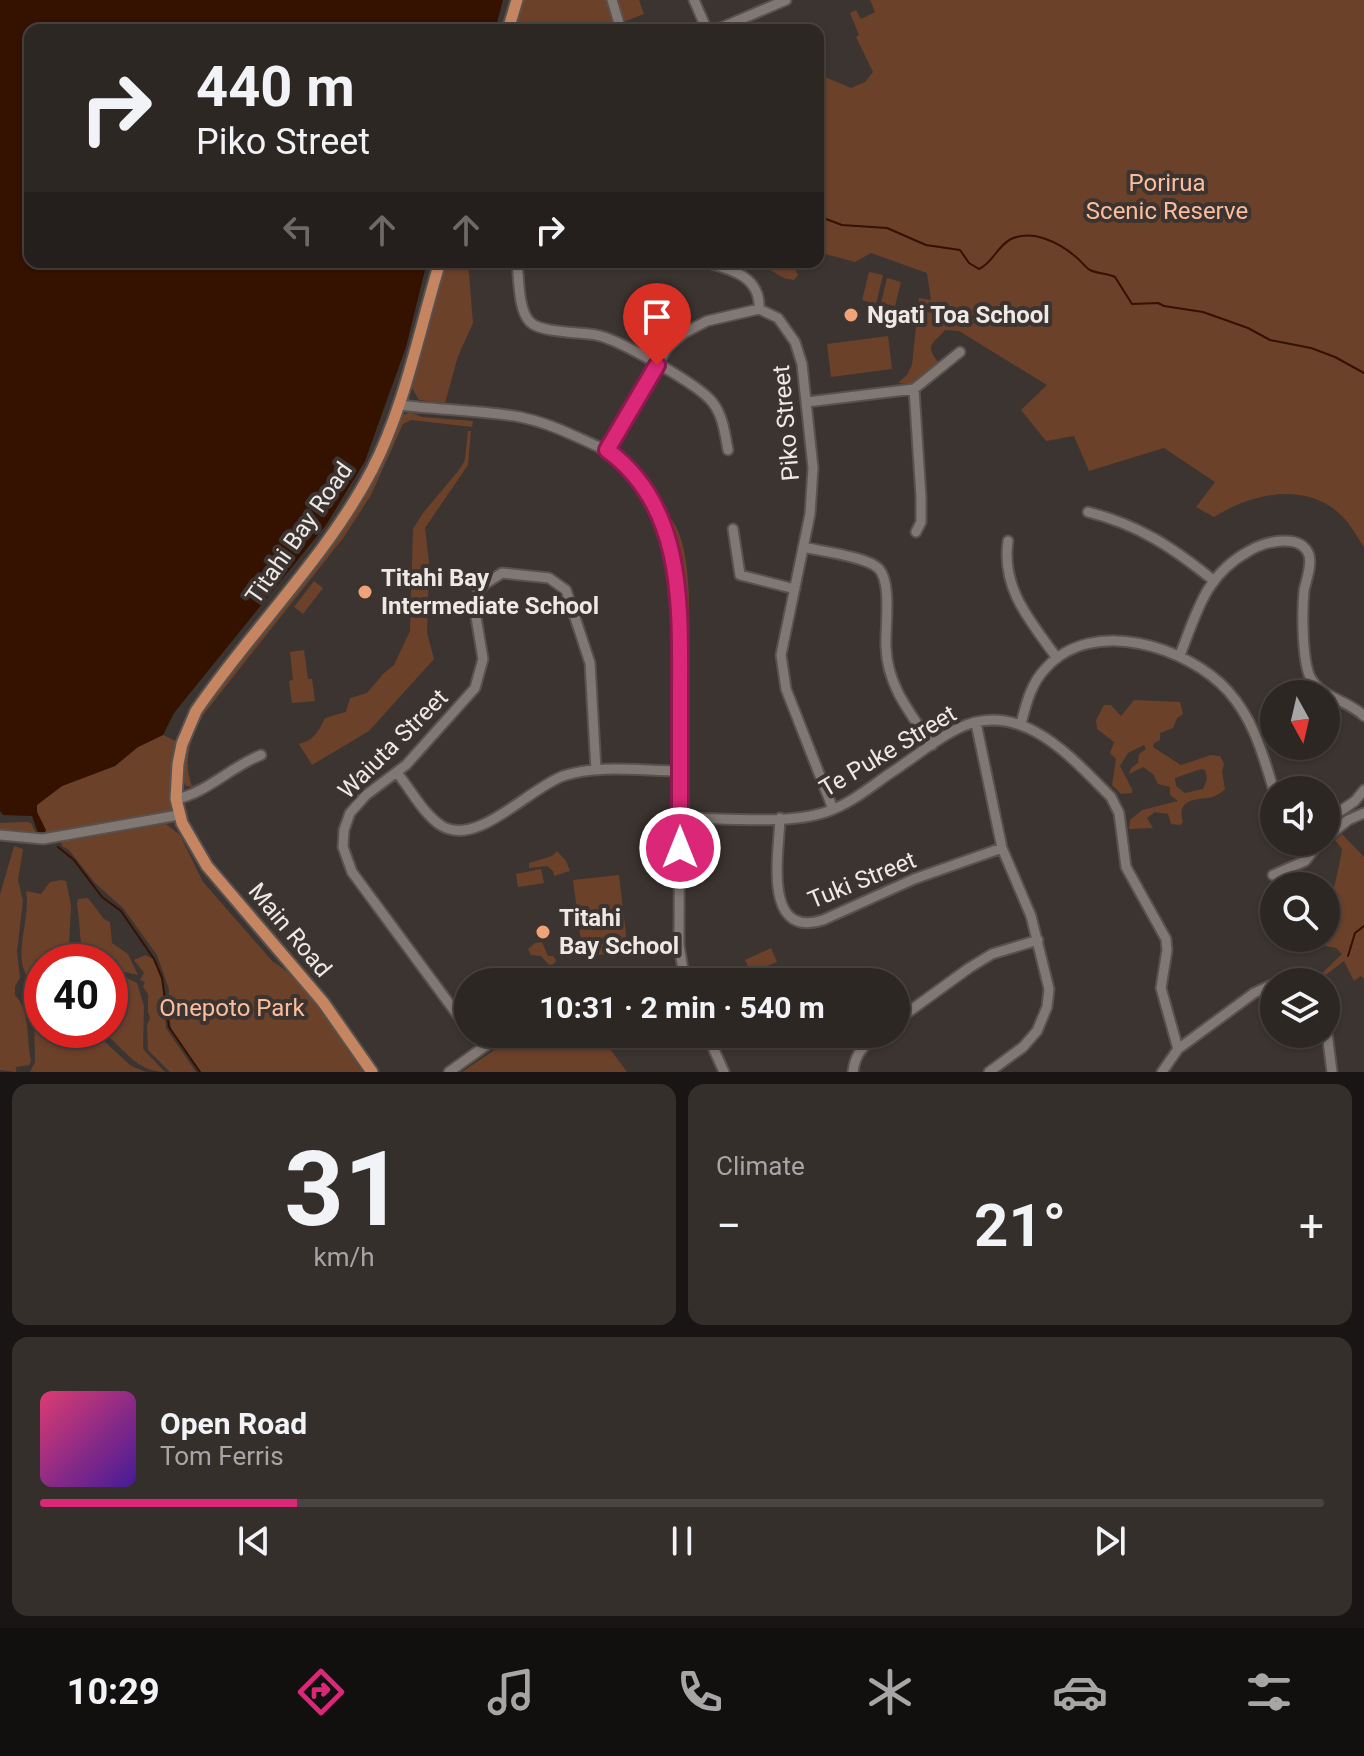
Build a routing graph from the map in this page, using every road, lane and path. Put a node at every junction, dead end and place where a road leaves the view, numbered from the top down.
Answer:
1 (517, 0) edge
2 (612, 0) edge
3 (694, 0) edge
4 (786, 0) edge
5 (510, 24) edge
6 (619, 24) edge
7 (704, 24) edge
8 (730, 24) edge
9 (438, 268) edge
10 (518, 268) edge
11 (728, 268) edge
12 (759, 309) junction
13 (960, 352) dead end
14 (657, 365) junction
15 (914, 389) junction
16 (807, 402) junction
17 (399, 405) junction
18 (607, 450) junction
19 (728, 450) dead end
20 (1088, 512) dead end
21 (733, 529) dead end
22 (916, 532) dead end
23 (1008, 541) dead end
24 (803, 547) junction
25 (1213, 580) junction
26 (795, 589) junction
27 (1180, 655) junction
28 (1057, 658) junction
29 (1364, 716) edge
30 (976, 723) junction
31 (1021, 724) junction
32 (932, 745) junction
33 (261, 755) dead end
34 (596, 770) junction
35 (680, 771) junction
36 (398, 774) junction
37 (1269, 776) edge
38 (1364, 790) edge
39 (176, 799) junction
40 (833, 809) junction
41 (1340, 811) edge
42 (1364, 813) edge
43 (179, 815) junction
44 (680, 818) junction
45 (780, 818) junction
46 (1340, 827) edge
47 (0, 835) edge
48 (1002, 848) junction
49 (1309, 856) edge
50 (1280, 872) edge
51 (1038, 940) junction
52 (682, 968) edge
53 (1260, 990) edge
54 (454, 1010) edge
55 (910, 1011) edge
56 (482, 1048) edge
57 (713, 1048) edge
58 (861, 1048) edge
59 (1329, 1048) edge
60 (1178, 1049) junction
61 (372, 1072) edge
62 (449, 1072) edge
63 (724, 1072) edge
64 (853, 1072) edge
65 (989, 1072) edge
66 (1162, 1072) edge
67 (1332, 1072) edge

1 - 5 main road
2 - 6 street
3 - 7 street
4 - 8 street
9 - 17 main road, Titahi Bay Road
10 - 14 street
11 - 12 street
12 - 14 street
12 - 16 street, Piko Street
13 - 15 street
14 - 18 street
14 - 19 street
15 - 16 street
15 - 22 street
16 - 24 street, Piko Street
17 - 18 street
17 - 39 main road, Titahi Bay Road
18 - 35 street
20 - 25 street
21 - 26 street
23 - 28 street
24 - 26 street, Piko Street
24 - 32 street
25 - 27 street
25 - 29 street
26 - 40 street, Piko Street
27 - 28 street
27 - 37 street
28 - 31 street
30 - 31 street, Te Puke Street
30 - 32 street, Te Puke Street
30 - 48 street
31 - 60 street
32 - 40 street, Te Puke Street
33 - 39 street
34 - 35 street
34 - 36 street
34 - 36 street, Waiuta Street
35 - 44 street
36 - 54 street, Waiuta Street
38 - 41 street
39 - 43 main road, Titahi Bay Road
40 - 45 street, Te Puke Street
42 - 46 street
43 - 47 street
43 - 61 main road, Main Road
44 - 45 street, Te Puke Street
44 - 52 street
45 - 48 street, Tuki Street
48 - 51 street
49 - 50 street
51 - 55 street
51 - 65 street
53 - 60 street
56 - 62 street
57 - 63 street
58 - 64 street
59 - 67 street
60 - 66 street

